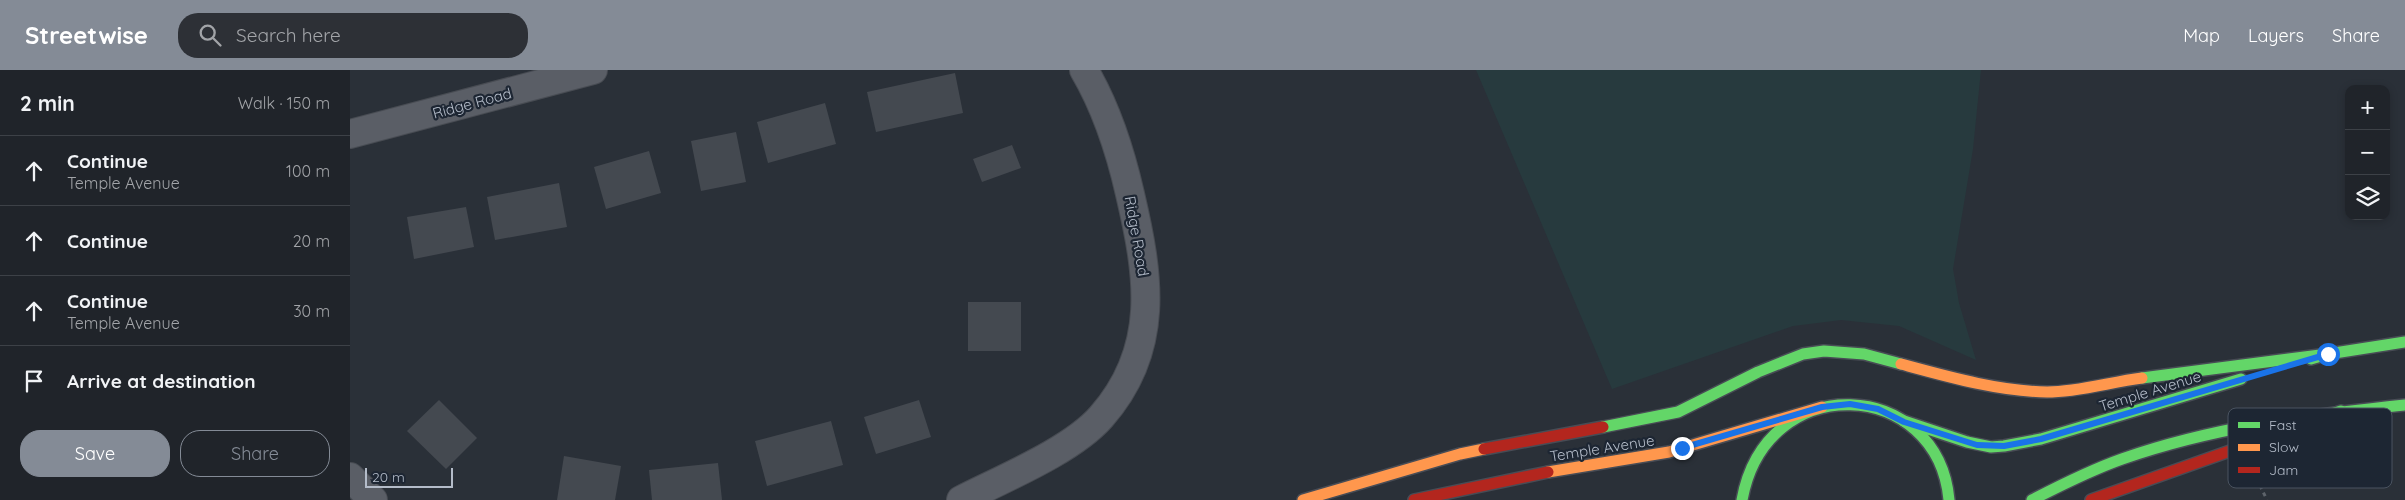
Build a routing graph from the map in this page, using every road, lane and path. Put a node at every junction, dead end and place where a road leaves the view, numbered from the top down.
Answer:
1 (593, 70) edge
2 (1084, 70) edge
3 (350, 134) edge
4 (2405, 342) edge
5 (2328, 354) junction
6 (2405, 405) edge
7 (1822, 407) junction
8 (2373, 408) edge
9 (1904, 422) junction
10 (2228, 430) edge
11 (2228, 451) edge
12 (350, 477) edge
13 (373, 500) edge
14 (961, 500) edge
15 (1304, 500) edge
16 (1414, 500) edge
17 (1742, 500) edge
18 (1949, 500) edge
19 (2032, 500) edge
20 (2092, 500) edge

1 - 3 street, Ridge Road
2 - 14 street, Ridge Road
4 - 5 main road, Temple Avenue
5 - 9 main road, Temple Avenue
5 - 15 main road
6 - 8 main road
7 - 9 main road
7 - 16 main road, Temple Avenue
7 - 17 main road
9 - 18 main road
10 - 19 main road
11 - 20 main road
12 - 13 street

